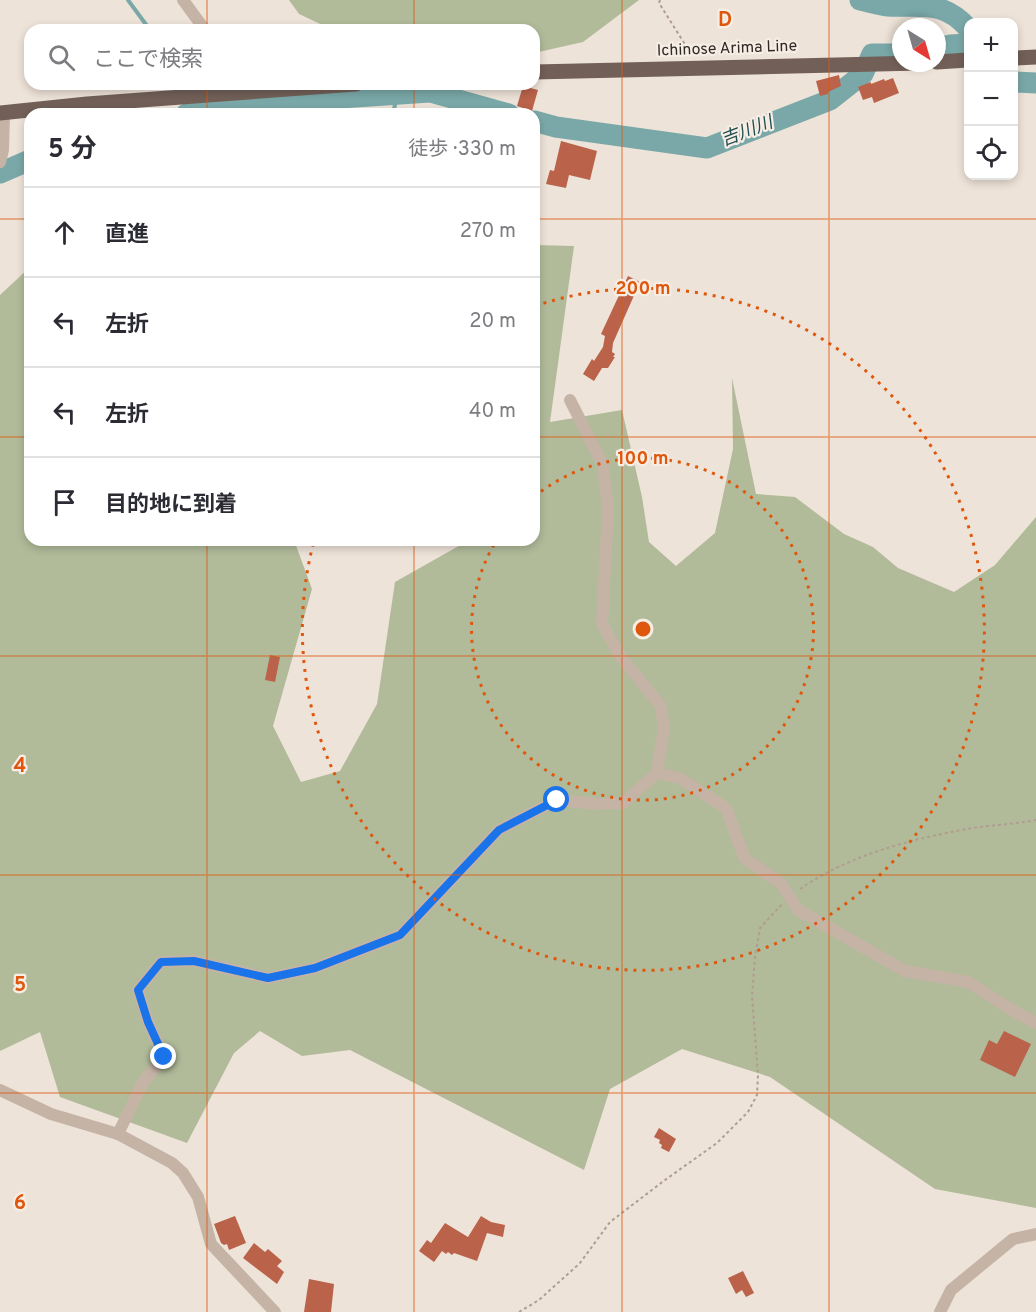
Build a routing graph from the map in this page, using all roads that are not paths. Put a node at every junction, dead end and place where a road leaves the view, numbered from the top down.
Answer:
1 (183, 0) edge
2 (201, 24) edge
3 (1036, 57) edge
4 (1018, 58) edge
5 (964, 60) edge
6 (946, 61) edge
7 (892, 64) edge
8 (540, 72) edge
9 (230, 90) edge
10 (49, 108) edge
11 (24, 111) edge
12 (2, 113) edge
13 (0, 162) edge
14 (570, 400) dead end
15 (657, 773) junction
16 (1036, 1023) edge
17 (0, 1090) edge
18 (118, 1134) junction
19 (1036, 1234) edge
20 (275, 1312) edge
21 (940, 1312) edge

1 - 2 street
3 - 4 main road
5 - 6 main road
7 - 8 main road, Ichinose Arima Line
9 - 10 main road
11 - 12 main road
12 - 13 street
14 - 15 street
15 - 16 street
15 - 18 street
17 - 18 street
18 - 20 street
19 - 21 street

